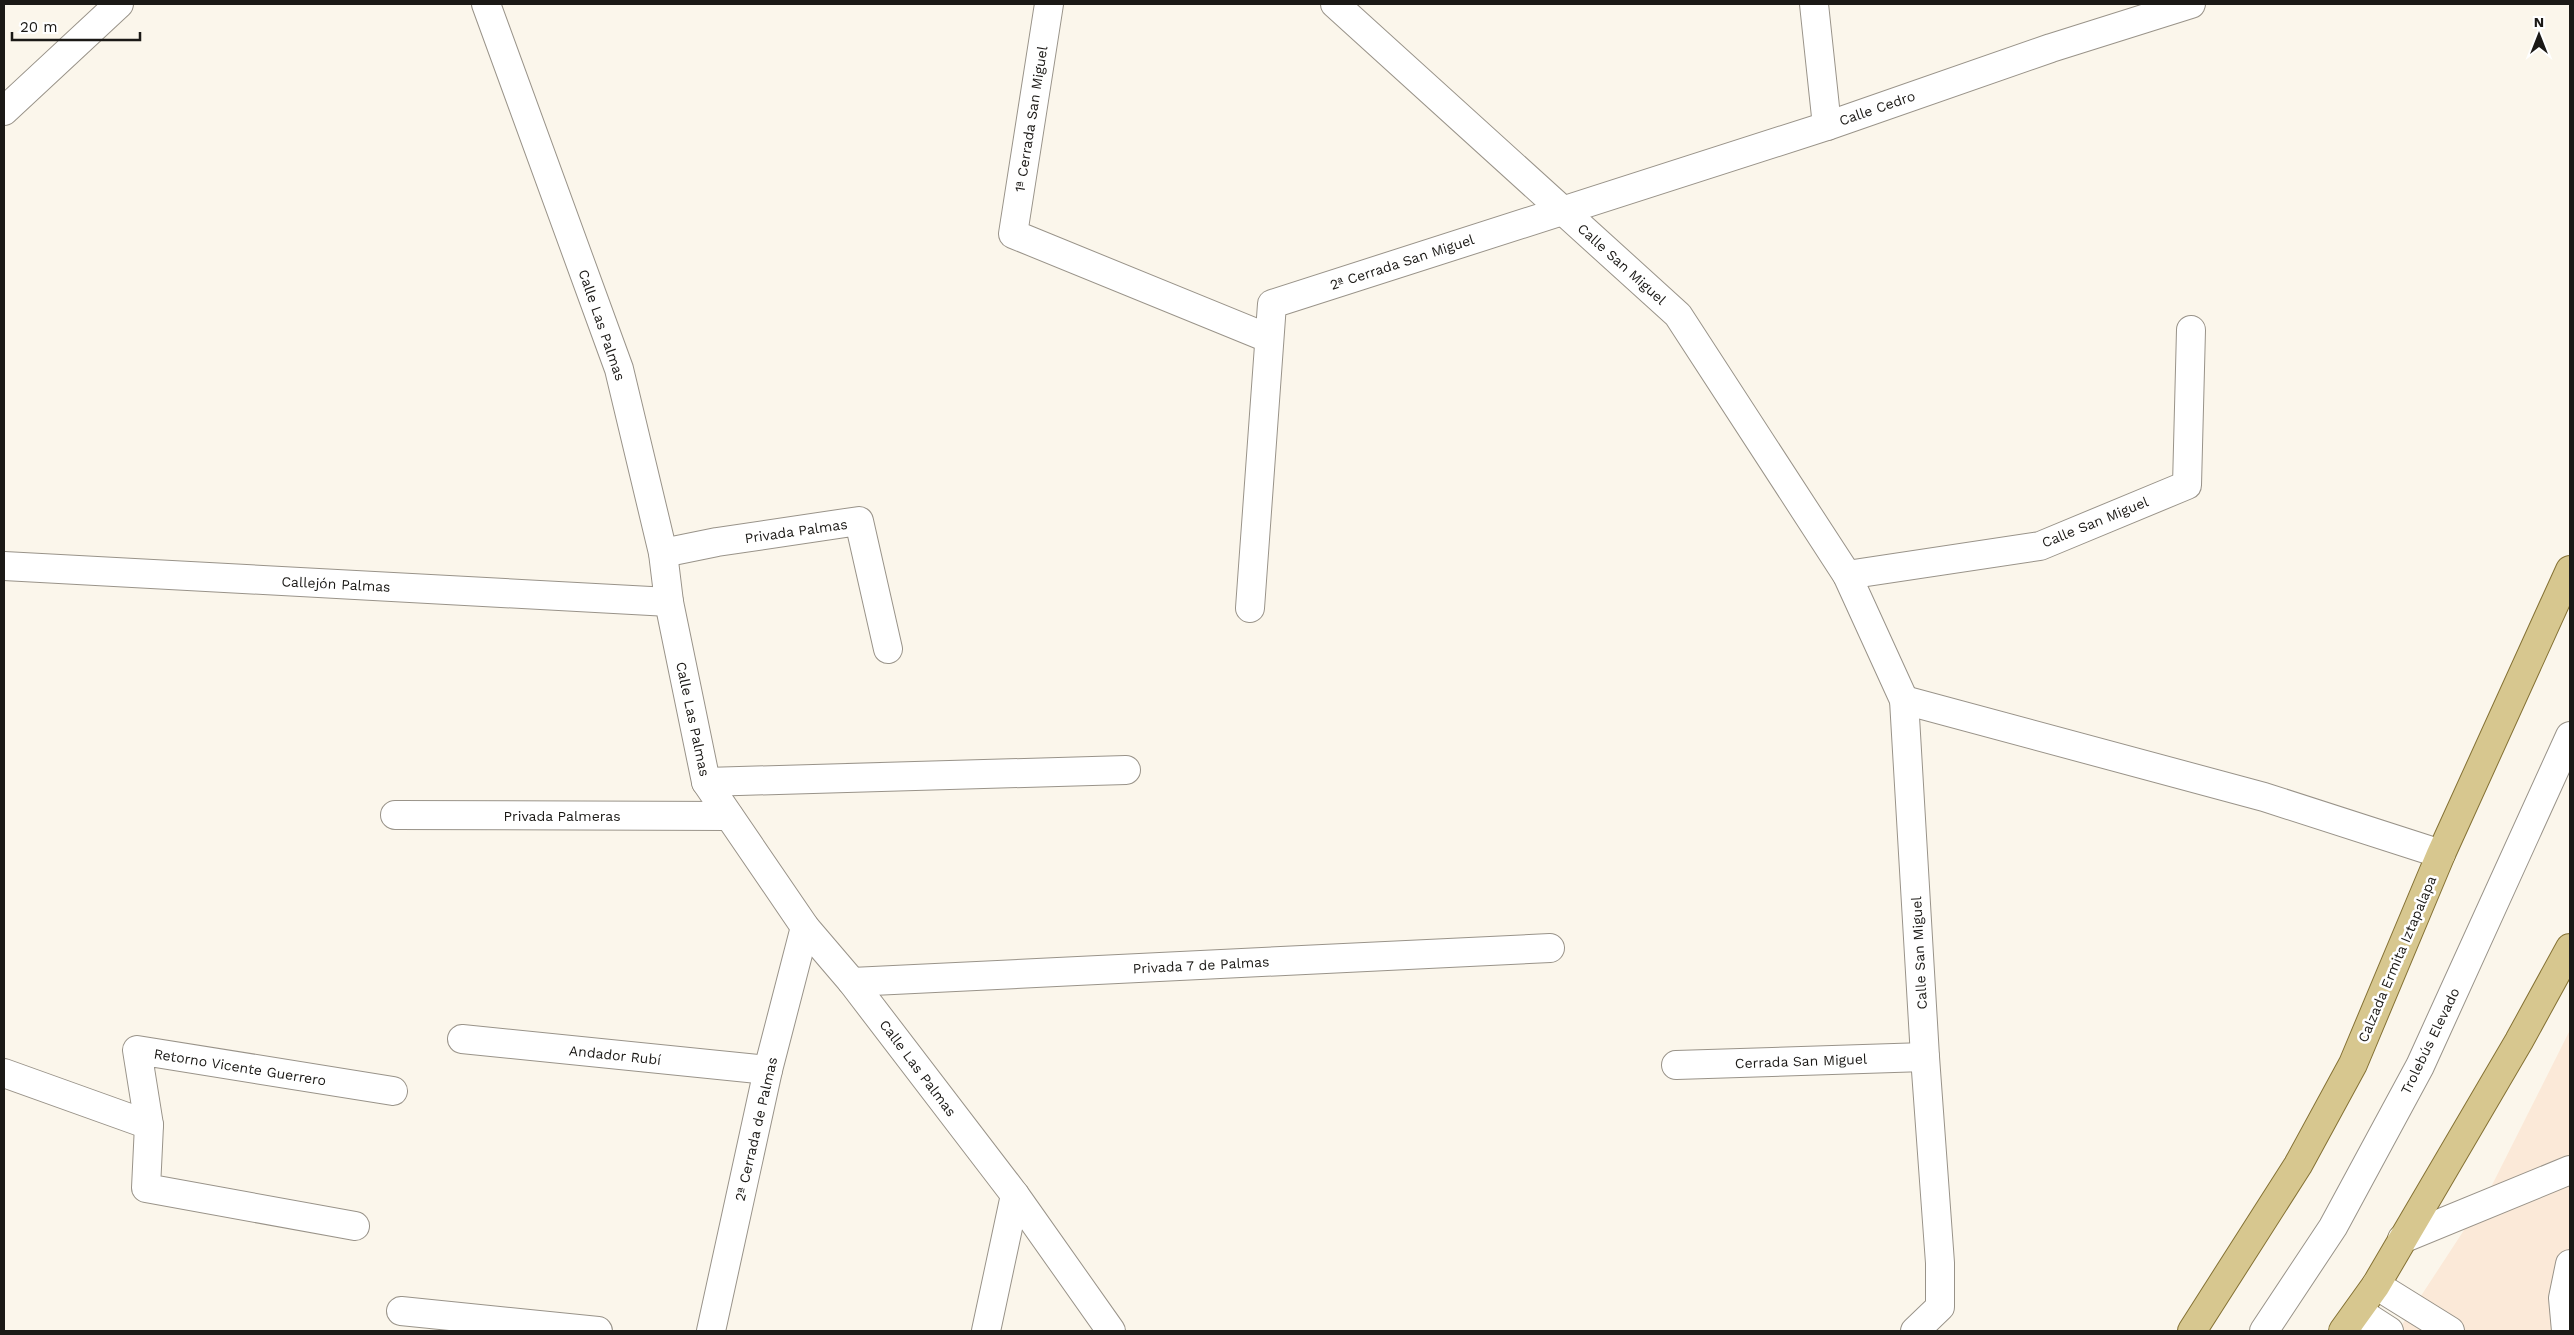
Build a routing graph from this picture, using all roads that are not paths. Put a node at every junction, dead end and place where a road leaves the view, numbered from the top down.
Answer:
1 (120, 4) edge
2 (486, 4) edge
3 (1049, 4) edge
4 (1336, 4) edge
5 (1814, 4) edge
6 (2190, 4) edge
7 (4, 111) edge
8 (1827, 126) junction
9 (1564, 210) junction
10 (2191, 330) dead end
11 (1268, 338) junction
12 (662, 553) junction
13 (4, 566) edge
14 (2570, 570) edge
15 (1847, 575) junction
16 (669, 602) junction
17 (1250, 608) dead end
18 (888, 649) dead end
19 (1904, 700) junction
20 (2570, 736) edge
21 (1126, 770) dead end
22 (706, 782) junction
23 (395, 815) dead end
24 (729, 816) junction
25 (2440, 854) junction
26 (806, 927) junction
27 (1550, 948) dead end
28 (2570, 948) edge
29 (852, 982) junction
30 (462, 1039) dead end
31 (1925, 1057) junction
32 (1676, 1065) dead end
33 (768, 1070) junction
34 (4, 1073) edge
35 (393, 1091) dead end
36 (149, 1125) junction
37 (2570, 1170) edge
38 (1015, 1195) junction
39 (355, 1226) dead end
40 (2402, 1239) junction
41 (2570, 1264) edge
42 (2376, 1285) junction
43 (401, 1311) dead end
44 (2351, 1321) edge
45 (598, 1331) edge
46 (711, 1331) edge
47 (986, 1331) edge
48 (1111, 1331) edge
49 (1915, 1331) edge
50 (2192, 1331) edge
51 (2264, 1331) edge
52 (2389, 1331) edge
53 (2450, 1331) edge
54 (2566, 1331) edge

1 - 7 street
2 - 12 street, Calle Las Palmas
3 - 11 street, 1ª Cerrada San Miguel
4 - 9 street, Calle San Miguel
5 - 8 street
6 - 8 street, Calle Cedro
8 - 9 street, Calle Cedro
9 - 11 street, 2ª Cerrada San Miguel
9 - 15 street, Calle San Miguel
10 - 15 street, Calle San Miguel
11 - 17 street, 2ª Cerrada San Miguel
12 - 16 street, Calle Las Palmas
12 - 18 street, Privada Palmas
13 - 16 street, Callejón Palmas
14 - 25 main road, Calzada Ermita Iztapalapa
15 - 19 street, Calle San Miguel
16 - 22 street, Calle Las Palmas
19 - 25 street
19 - 31 street, Calle San Miguel
20 - 51 street, Trolebús Elevado
21 - 22 street
22 - 24 street, Calle Las Palmas
23 - 24 street, Privada Palmeras
24 - 26 street, Calle Las Palmas
25 - 50 main road, Calzada Ermita Iztapalapa
26 - 29 street, Calle Las Palmas
26 - 33 street, 2ª Cerrada de Palmas
27 - 29 street, Privada 7 de Palmas
28 - 40 main road
29 - 38 street, Calle Las Palmas
30 - 33 street, Andador Rubí
31 - 32 street, Cerrada San Miguel
31 - 49 street, Calle San Miguel
33 - 46 street, 2ª Cerrada de Palmas
34 - 36 street
35 - 36 street, Retorno Vicente Guerrero
36 - 39 street, Retorno Vicente Guerrero
37 - 40 street
38 - 47 street
38 - 48 street, Calle Las Palmas
40 - 42 main road
41 - 54 street
42 - 44 main road
42 - 53 street
43 - 45 street
44 - 52 street

